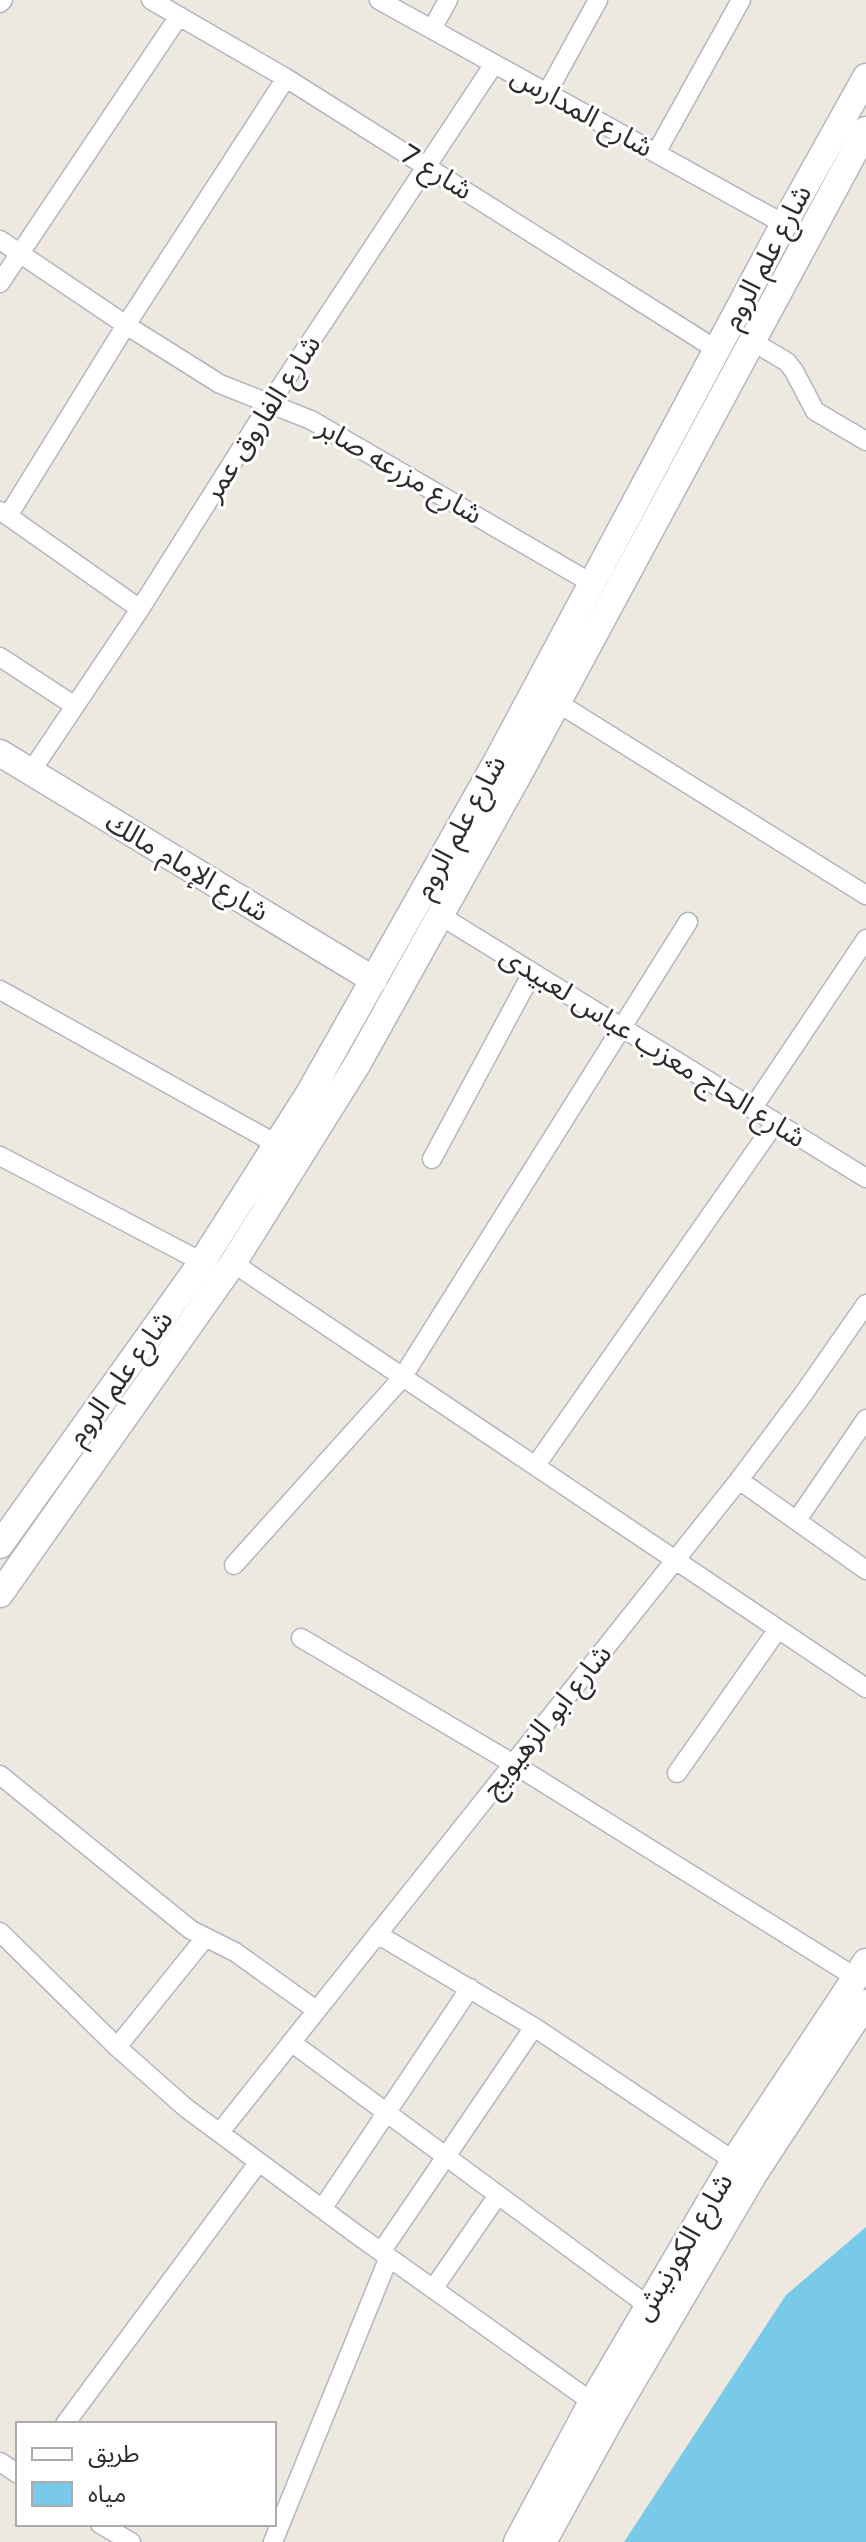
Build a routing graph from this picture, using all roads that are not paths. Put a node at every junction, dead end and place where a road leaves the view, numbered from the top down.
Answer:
1 (151, 0) edge
2 (379, 0) edge
3 (448, 0) edge
4 (598, 0) edge
5 (741, 0) edge
6 (179, 16) junction
7 (432, 29) junction
8 (494, 64) junction
9 (866, 77) edge
10 (286, 78) junction
11 (547, 93) junction
12 (866, 130) edge
13 (656, 153) junction
14 (428, 166) junction
15 (784, 224) junction
16 (0, 240) edge
17 (20, 254) junction
18 (0, 283) edge
19 (751, 287) junction
20 (775, 298) junction
21 (126, 325) junction
22 (752, 341) junction
23 (717, 350) junction
24 (270, 403) junction
25 (866, 441) edge
26 (4, 513) edge
27 (593, 584) junction
28 (140, 609) junction
29 (0, 657) edge
30 (558, 703) junction
31 (75, 706) junction
32 (0, 753) edge
33 (509, 767) junction
34 (30, 773) junction
35 (866, 895) edge
36 (441, 916) junction
37 (688, 922) dead end
38 (866, 939) edge
39 (532, 973) junction
40 (374, 980) junction
41 (0, 990) edge
42 (620, 1028) junction
43 (752, 1109) junction
44 (775, 1123) junction
45 (278, 1145) junction
46 (0, 1156) edge
47 (432, 1159) dead end
48 (866, 1178) edge
49 (202, 1262) junction
50 (233, 1263) junction
51 (866, 1304) edge
52 (402, 1378) junction
53 (866, 1419) edge
54 (87, 1424) junction
55 (108, 1441) junction
56 (536, 1465) junction
57 (739, 1480) junction
58 (797, 1520) junction
59 (0, 1545) edge
60 (675, 1561) junction
61 (234, 1565) dead end
62 (866, 1570) edge
63 (0, 1594) edge
64 (778, 1629) junction
65 (301, 1638) dead end
66 (866, 1688) edge
67 (512, 1763) junction
68 (677, 1773) dead end
69 (0, 1775) edge
70 (0, 1932) edge
71 (377, 1934) junction
72 (205, 1938) junction
73 (860, 1969) edge
74 (470, 1988) junction
75 (866, 2003) edge
76 (316, 2010) junction
77 (534, 2027) junction
78 (291, 2042) junction
79 (117, 2047) junction
80 (387, 2113) junction
81 (220, 2132) junction
82 (446, 2156) junction
83 (734, 2161) junction
84 (258, 2163) junction
85 (498, 2195) junction
86 (322, 2209) junction
87 (385, 2255) junction
88 (433, 2289) junction
89 (647, 2305) junction
90 (592, 2402) junction
91 (66, 2422) edge
92 (103, 2526) edge
93 (131, 2542) edge
94 (273, 2542) edge
95 (517, 2542) edge
96 (543, 2542) edge

1 - 6 street, شارع 7
2 - 7 street, شارع المدارس
3 - 7 street
4 - 11 street
5 - 13 street
6 - 10 street, شارع 7
6 - 17 street
7 - 8 street, شارع المدارس
8 - 11 street, شارع المدارس
8 - 14 street, شارع الفاروق عمر
9 - 15 street, شارع علم الروم
10 - 14 street, شارع 7
10 - 21 street
11 - 13 street, شارع المدارس
12 - 20 street, شارع علم الروم
13 - 15 street, شارع المدارس
14 - 23 street, شارع 7
14 - 24 street, شارع الفاروق عمر
15 - 19 street, شارع علم الروم
16 - 17 street, شارع مزرعه صابر
17 - 18 street
17 - 21 street, شارع مزرعه صابر
19 - 20 street
19 - 23 street, شارع علم الروم
20 - 22 street, شارع علم الروم
21 - 24 street, شارع مزرعه صابر
21 - 26 street
22 - 25 street
22 - 30 street, شارع علم الروم
23 - 27 street, شارع علم الروم
24 - 27 street, شارع مزرعه صابر
24 - 28 street, شارع الفاروق عمر
26 - 28 street
27 - 33 street, شارع علم الروم
28 - 31 street, شارع الفاروق عمر
29 - 31 street
30 - 33 street, شارع علم الروم
30 - 35 street
31 - 34 street, شارع الفاروق عمر
32 - 34 street, شارع الإمام مالك
33 - 36 street, شارع علم الروم
33 - 40 street, شارع علم الروم
34 - 40 street, شارع الإمام مالك
36 - 39 street, شارع الحاج معزب عباس لعبيدى
36 - 50 street, شارع علم الروم
37 - 42 street
38 - 43 street
39 - 42 street, شارع الحاج معزب عباس لعبيدى
39 - 47 street
40 - 45 street, شارع علم الروم
41 - 45 street
42 - 43 street, شارع الحاج معزب عباس لعبيدى
42 - 52 street
43 - 44 street, شارع الحاج معزب عباس لعبيدى
44 - 48 street, شارع الحاج معزب عباس لعبيدى
44 - 56 street
45 - 49 street, شارع علم الروم
46 - 49 street
49 - 54 street, شارع علم الروم
50 - 52 street
50 - 55 street, شارع علم الروم
51 - 57 street, شارع ابو الزهيويج
52 - 56 street
52 - 61 street
53 - 58 street
54 - 55 street
54 - 59 street, شارع علم الروم
55 - 63 street, شارع علم الروم
56 - 60 street
57 - 58 street
57 - 60 street, شارع ابو الزهيويج
58 - 62 street
60 - 64 street
60 - 67 street, شارع ابو الزهيويج
64 - 66 street
64 - 68 street
65 - 67 street
67 - 71 street, شارع ابو الزهيويج
67 - 73 street
69 - 72 street
70 - 79 street
71 - 74 street
71 - 76 street, شارع ابو الزهيويج
72 - 76 street
72 - 79 street
73 - 83 street, شارع الكورنيش
74 - 77 street
74 - 80 street
75 - 96 street, شارع الكورنيش
76 - 78 street, شارع ابو الزهيويج
77 - 82 street
77 - 83 street
78 - 80 street
78 - 81 street, شارع ابو الزهيويج
79 - 81 street
80 - 82 street
80 - 86 street
81 - 84 street
82 - 85 street
82 - 87 street
83 - 89 street, شارع الكورنيش
84 - 86 street
84 - 91 street
85 - 88 street
85 - 89 street
86 - 87 street
87 - 88 street
87 - 94 street
88 - 90 street
89 - 90 street, شارع الكورنيش
90 - 95 street, شارع الكورنيش
92 - 93 street

